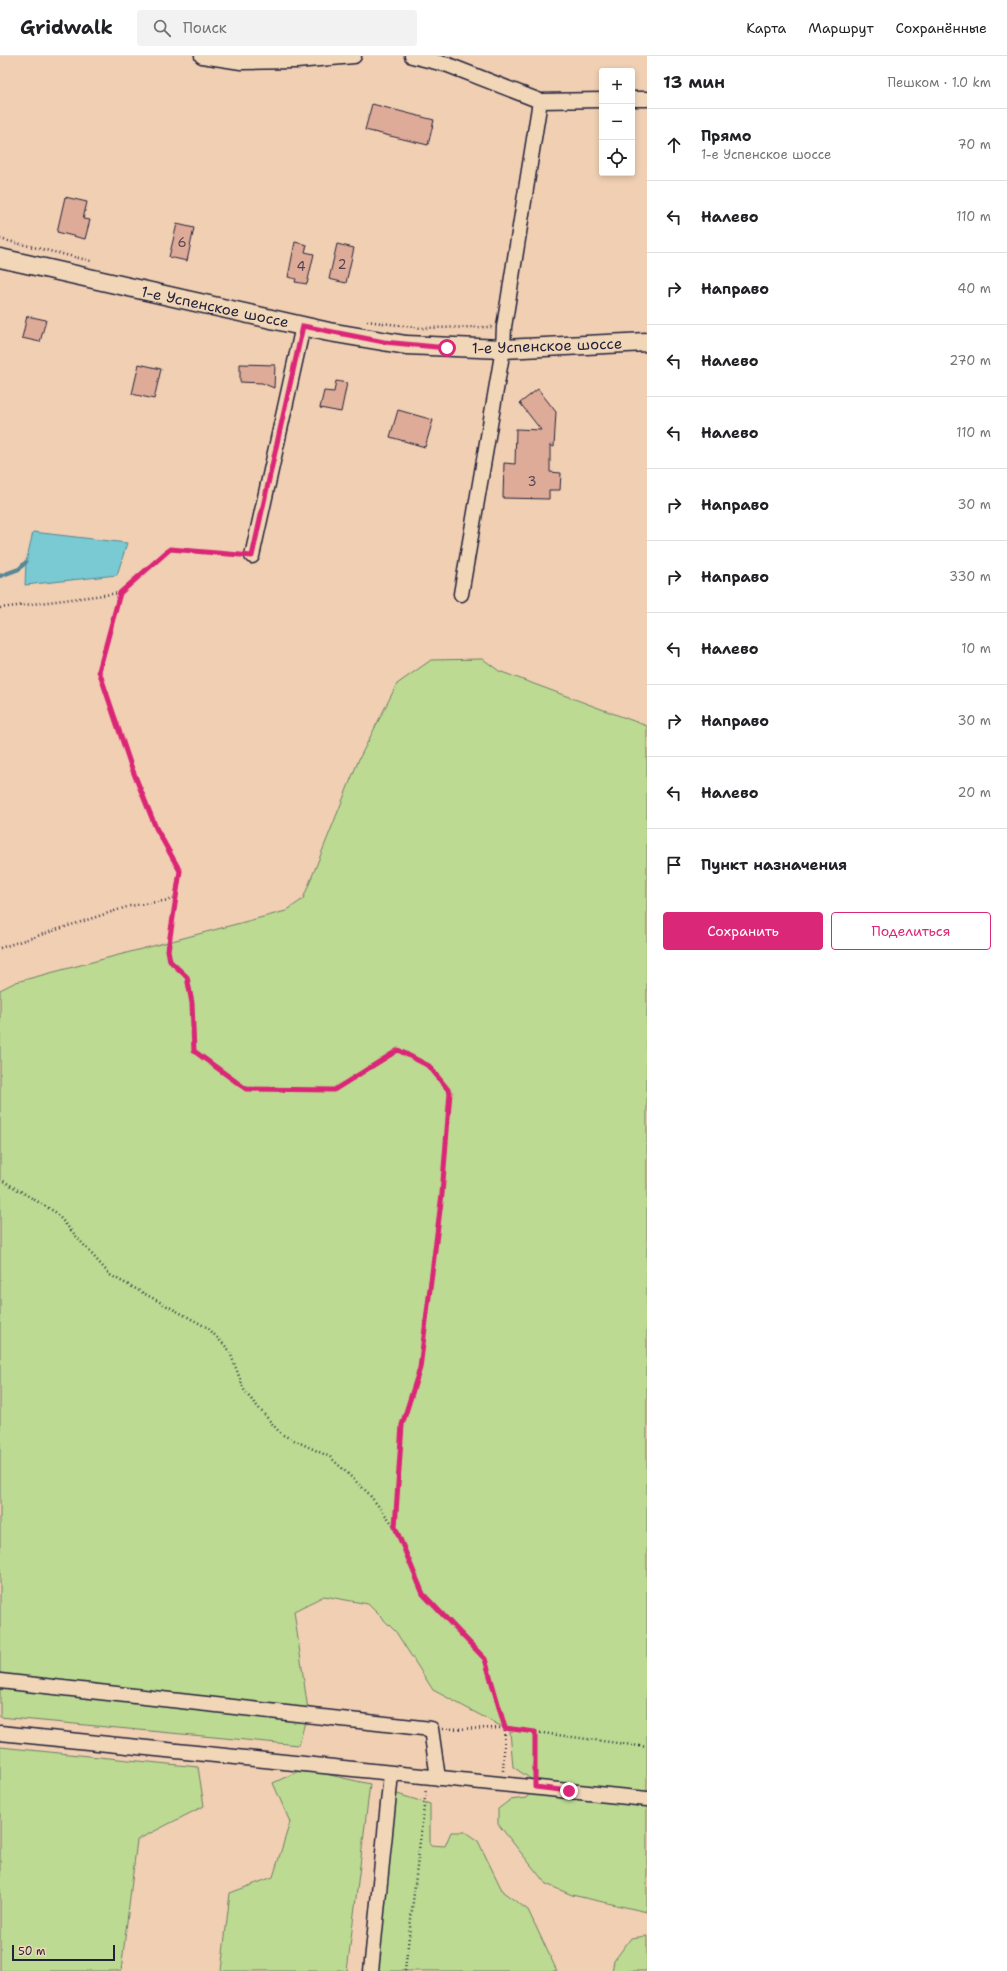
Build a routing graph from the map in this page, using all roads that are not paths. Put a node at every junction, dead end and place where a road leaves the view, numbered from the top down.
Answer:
1 (202, 56) edge
2 (354, 56) edge
3 (412, 56) edge
4 (635, 99) edge
5 (647, 99) edge
6 (599, 100) edge
7 (540, 101) junction
8 (0, 258) edge
9 (303, 326) junction
10 (647, 342) edge
11 (503, 349) junction
12 (252, 556) road end
13 (461, 594) dead end
14 (0, 1681) edge
15 (0, 1733) edge
16 (391, 1774) junction
17 (433, 1778) junction
18 (647, 1799) edge
19 (371, 1971) edge

1 - 2 street
3 - 7 street
4 - 5 street
6 - 7 street
7 - 11 street
8 - 9 main road, 1-е Успенское шоссе
9 - 11 main road, 1-е Успенское шоссе
9 - 12 street
10 - 11 main road, 1-е Успенское шоссе
11 - 13 street
14 - 17 street
15 - 16 street
16 - 17 street
16 - 19 street
17 - 18 street

